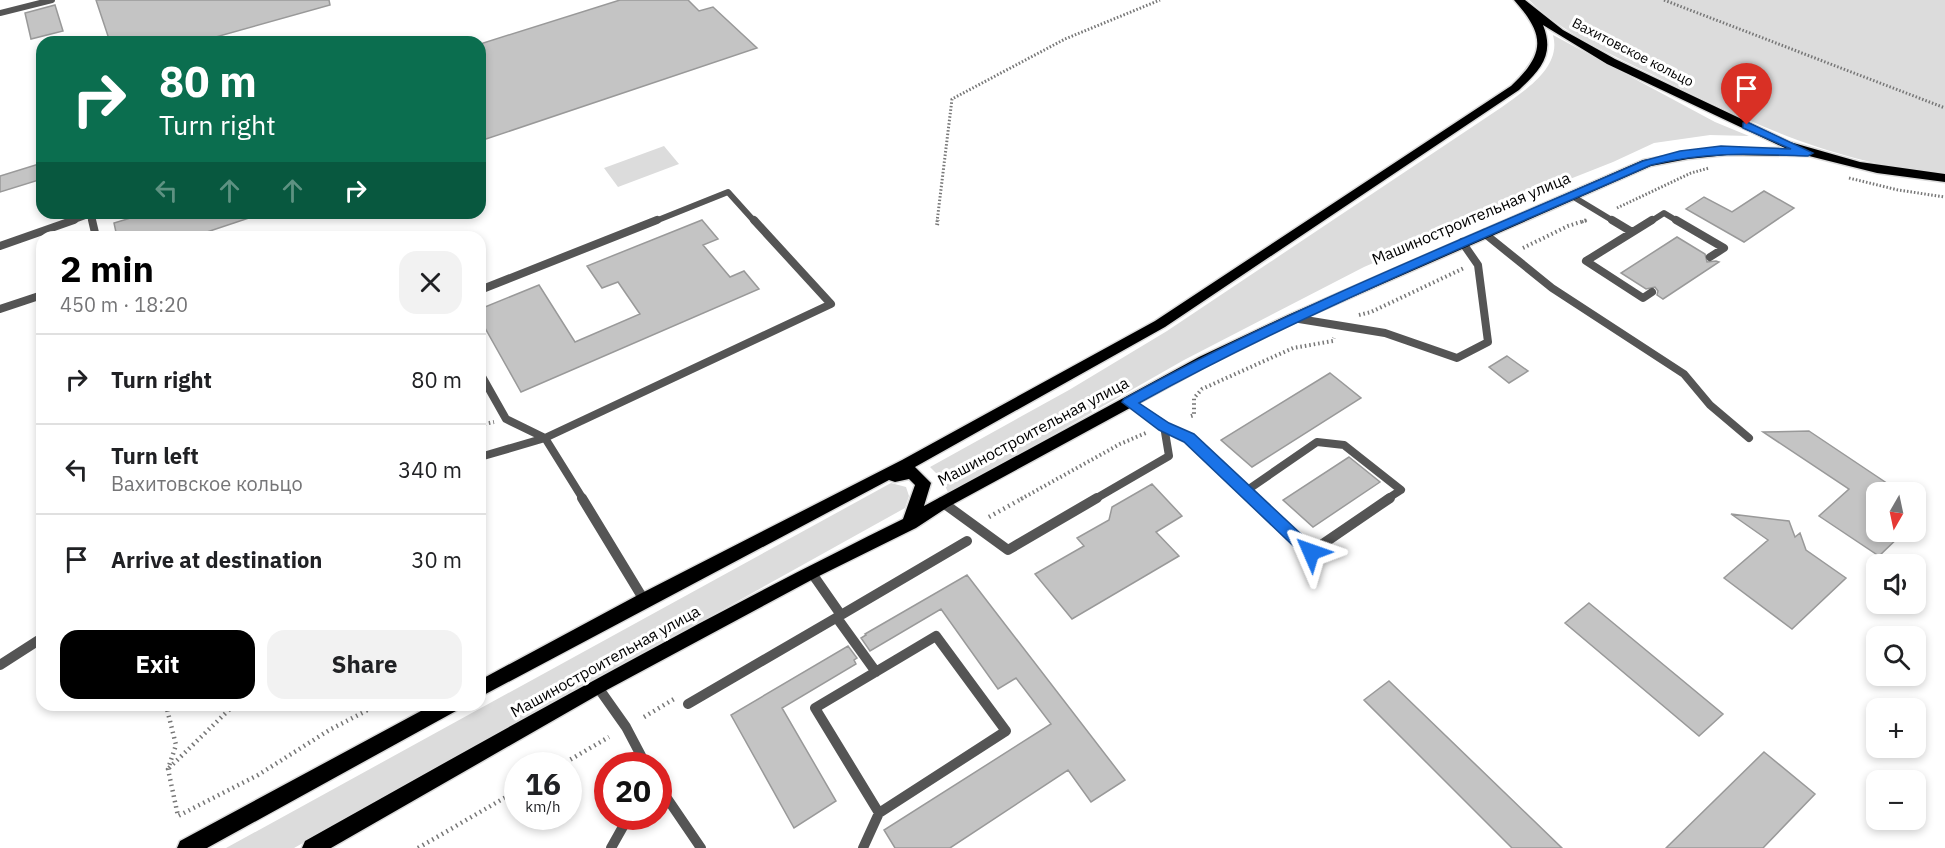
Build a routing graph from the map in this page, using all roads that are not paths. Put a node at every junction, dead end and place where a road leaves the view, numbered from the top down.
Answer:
1 (52, 0) edge
2 (1519, 0) edge
3 (1530, 11) junction
4 (0, 14) edge
5 (1808, 153) junction
6 (1945, 178) edge
7 (1572, 196) junction
8 (74, 219) edge
9 (41, 231) edge
10 (1632, 232) junction
11 (36, 233) edge
12 (1484, 233) junction
13 (1462, 242) junction
14 (0, 246) edge
15 (1710, 257) dead end
16 (486, 288) edge
17 (1652, 292) dead end
18 (36, 297) edge
19 (0, 309) edge
20 (1293, 318) junction
21 (486, 384) edge
22 (1129, 402) junction
23 (1164, 426) junction
24 (545, 438) junction
25 (1749, 438) dead end
26 (486, 455) edge
27 (878, 479) junction
28 (1246, 491) junction
29 (942, 502) junction
30 (910, 523) junction
31 (967, 541) dead end
32 (811, 572) junction
33 (644, 600) junction
34 (839, 616) junction
35 (36, 641) edge
36 (0, 665) edge
37 (876, 672) junction
38 (486, 686) edge
39 (597, 686) junction
40 (688, 704) dead end
41 (439, 711) edge
42 (639, 752) edge
43 (672, 806) edge
44 (879, 813) junction
45 (621, 830) edge
46 (187, 848) edge
47 (312, 848) edge
48 (611, 848) edge
49 (701, 848) edge
50 (862, 848) edge

1 - 4 lane
2 - 3 main road, Вахитовское кольцо
3 - 5 main road, Вахитовское кольцо
3 - 27 main road, Машиностроительная улица
5 - 6 main road, Вахитовское кольцо
5 - 7 main road, Машиностроительная улица
7 - 10 lane
7 - 12 main road, Машиностроительная улица
8 - 9 lane
10 - 15 lane
10 - 17 lane
11 - 14 lane
12 - 13 main road, Машиностроительная улица
12 - 25 lane
13 - 20 main road, Машиностроительная улица
13 - 20 lane
16 - 24 lane
18 - 19 lane
20 - 22 main road, Машиностроительная улица
21 - 24 lane
22 - 23 lane
22 - 29 main road, Машиностроительная улица
23 - 28 lane
23 - 29 lane
24 - 26 lane
24 - 33 lane
27 - 30 main road
27 - 33 main road, Машиностроительная улица
28 - 28 lane
29 - 30 main road, Машиностроительная улица
30 - 32 main road, Машиностроительная улица
31 - 34 lane
32 - 34 lane
32 - 39 main road, Машиностроительная улица
33 - 38 main road, Машиностроительная улица
34 - 37 lane
34 - 40 lane
35 - 36 lane
37 - 44 lane
37 - 44 lane
39 - 42 lane
39 - 47 main road, Машиностроительная улица
41 - 46 main road
43 - 49 lane
44 - 50 lane
45 - 48 lane

